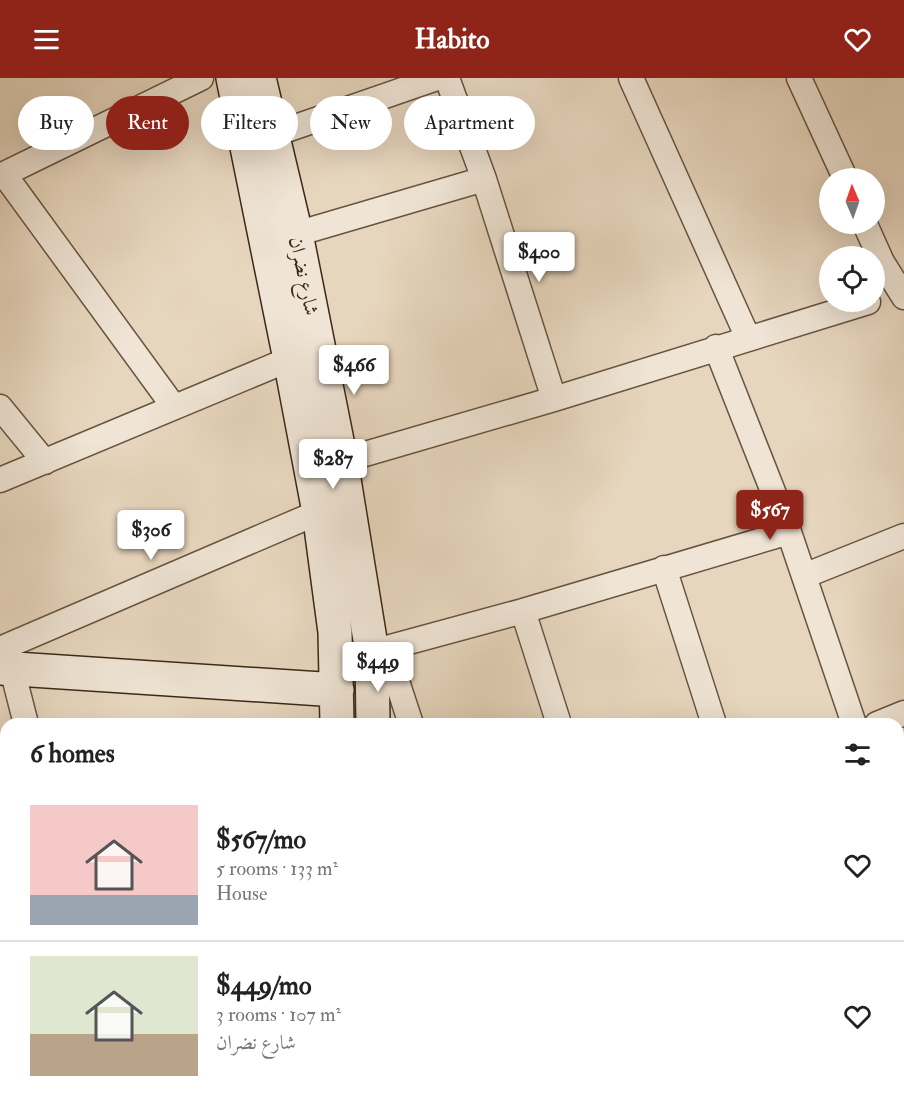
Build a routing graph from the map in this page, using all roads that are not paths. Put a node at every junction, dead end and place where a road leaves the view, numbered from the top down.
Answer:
1 (201, 78) edge
2 (233, 78) edge
3 (259, 78) edge
4 (437, 78) edge
5 (447, 78) edge
6 (631, 78) edge
7 (799, 78) edge
8 (263, 96) edge
9 (298, 126) edge
10 (276, 150) edge
11 (840, 168) edge
12 (2, 175) edge
13 (484, 179) junction
14 (296, 234) junction
15 (873, 234) edge
16 (893, 259) edge
17 (903, 294) edge
18 (885, 297) edge
19 (835, 312) edge
20 (748, 338) junction
21 (716, 348) junction
22 (290, 359) junction
23 (554, 399) junction
24 (0, 407) edge
25 (174, 407) junction
26 (341, 461) junction
27 (45, 462) junction
28 (310, 471) junction
29 (0, 480) edge
30 (319, 512) junction
31 (789, 532) junction
32 (904, 536) edge
33 (664, 568) junction
34 (804, 576) junction
35 (523, 611) junction
36 (379, 650) junction
37 (3, 660) edge
38 (337, 690) junction
39 (24, 718) edge
40 (337, 718) edge
41 (373, 718) edge
42 (408, 718) edge
43 (556, 718) edge
44 (712, 718) edge
45 (852, 718) edge

1 - 12 street
2 - 22 street, شارع نضران
3 - 8 street, شارع نضران
4 - 9 street
5 - 13 street
6 - 20 street
7 - 11 street
10 - 14 street, شارع نضران
12 - 25 street
13 - 14 street
13 - 23 street
14 - 26 street, شارع نضران
15 - 16 street
16 - 17 street
17 - 18 street
19 - 20 street
20 - 21 street
21 - 23 street
21 - 31 street
22 - 25 street
22 - 28 street, شارع نضران
23 - 26 street
24 - 27 street
25 - 27 street
26 - 28 street
26 - 36 street, شارع نضران
27 - 29 street
28 - 30 street, شارع نضران
30 - 37 street
30 - 38 street, شارع نضران
31 - 33 street
31 - 34 street
32 - 34 street
33 - 35 street
33 - 44 street
34 - 45 street
35 - 36 street
35 - 43 street
36 - 41 street, شارع نضران
36 - 42 street
37 - 38 street
37 - 39 street
38 - 40 street, شارع نضران

